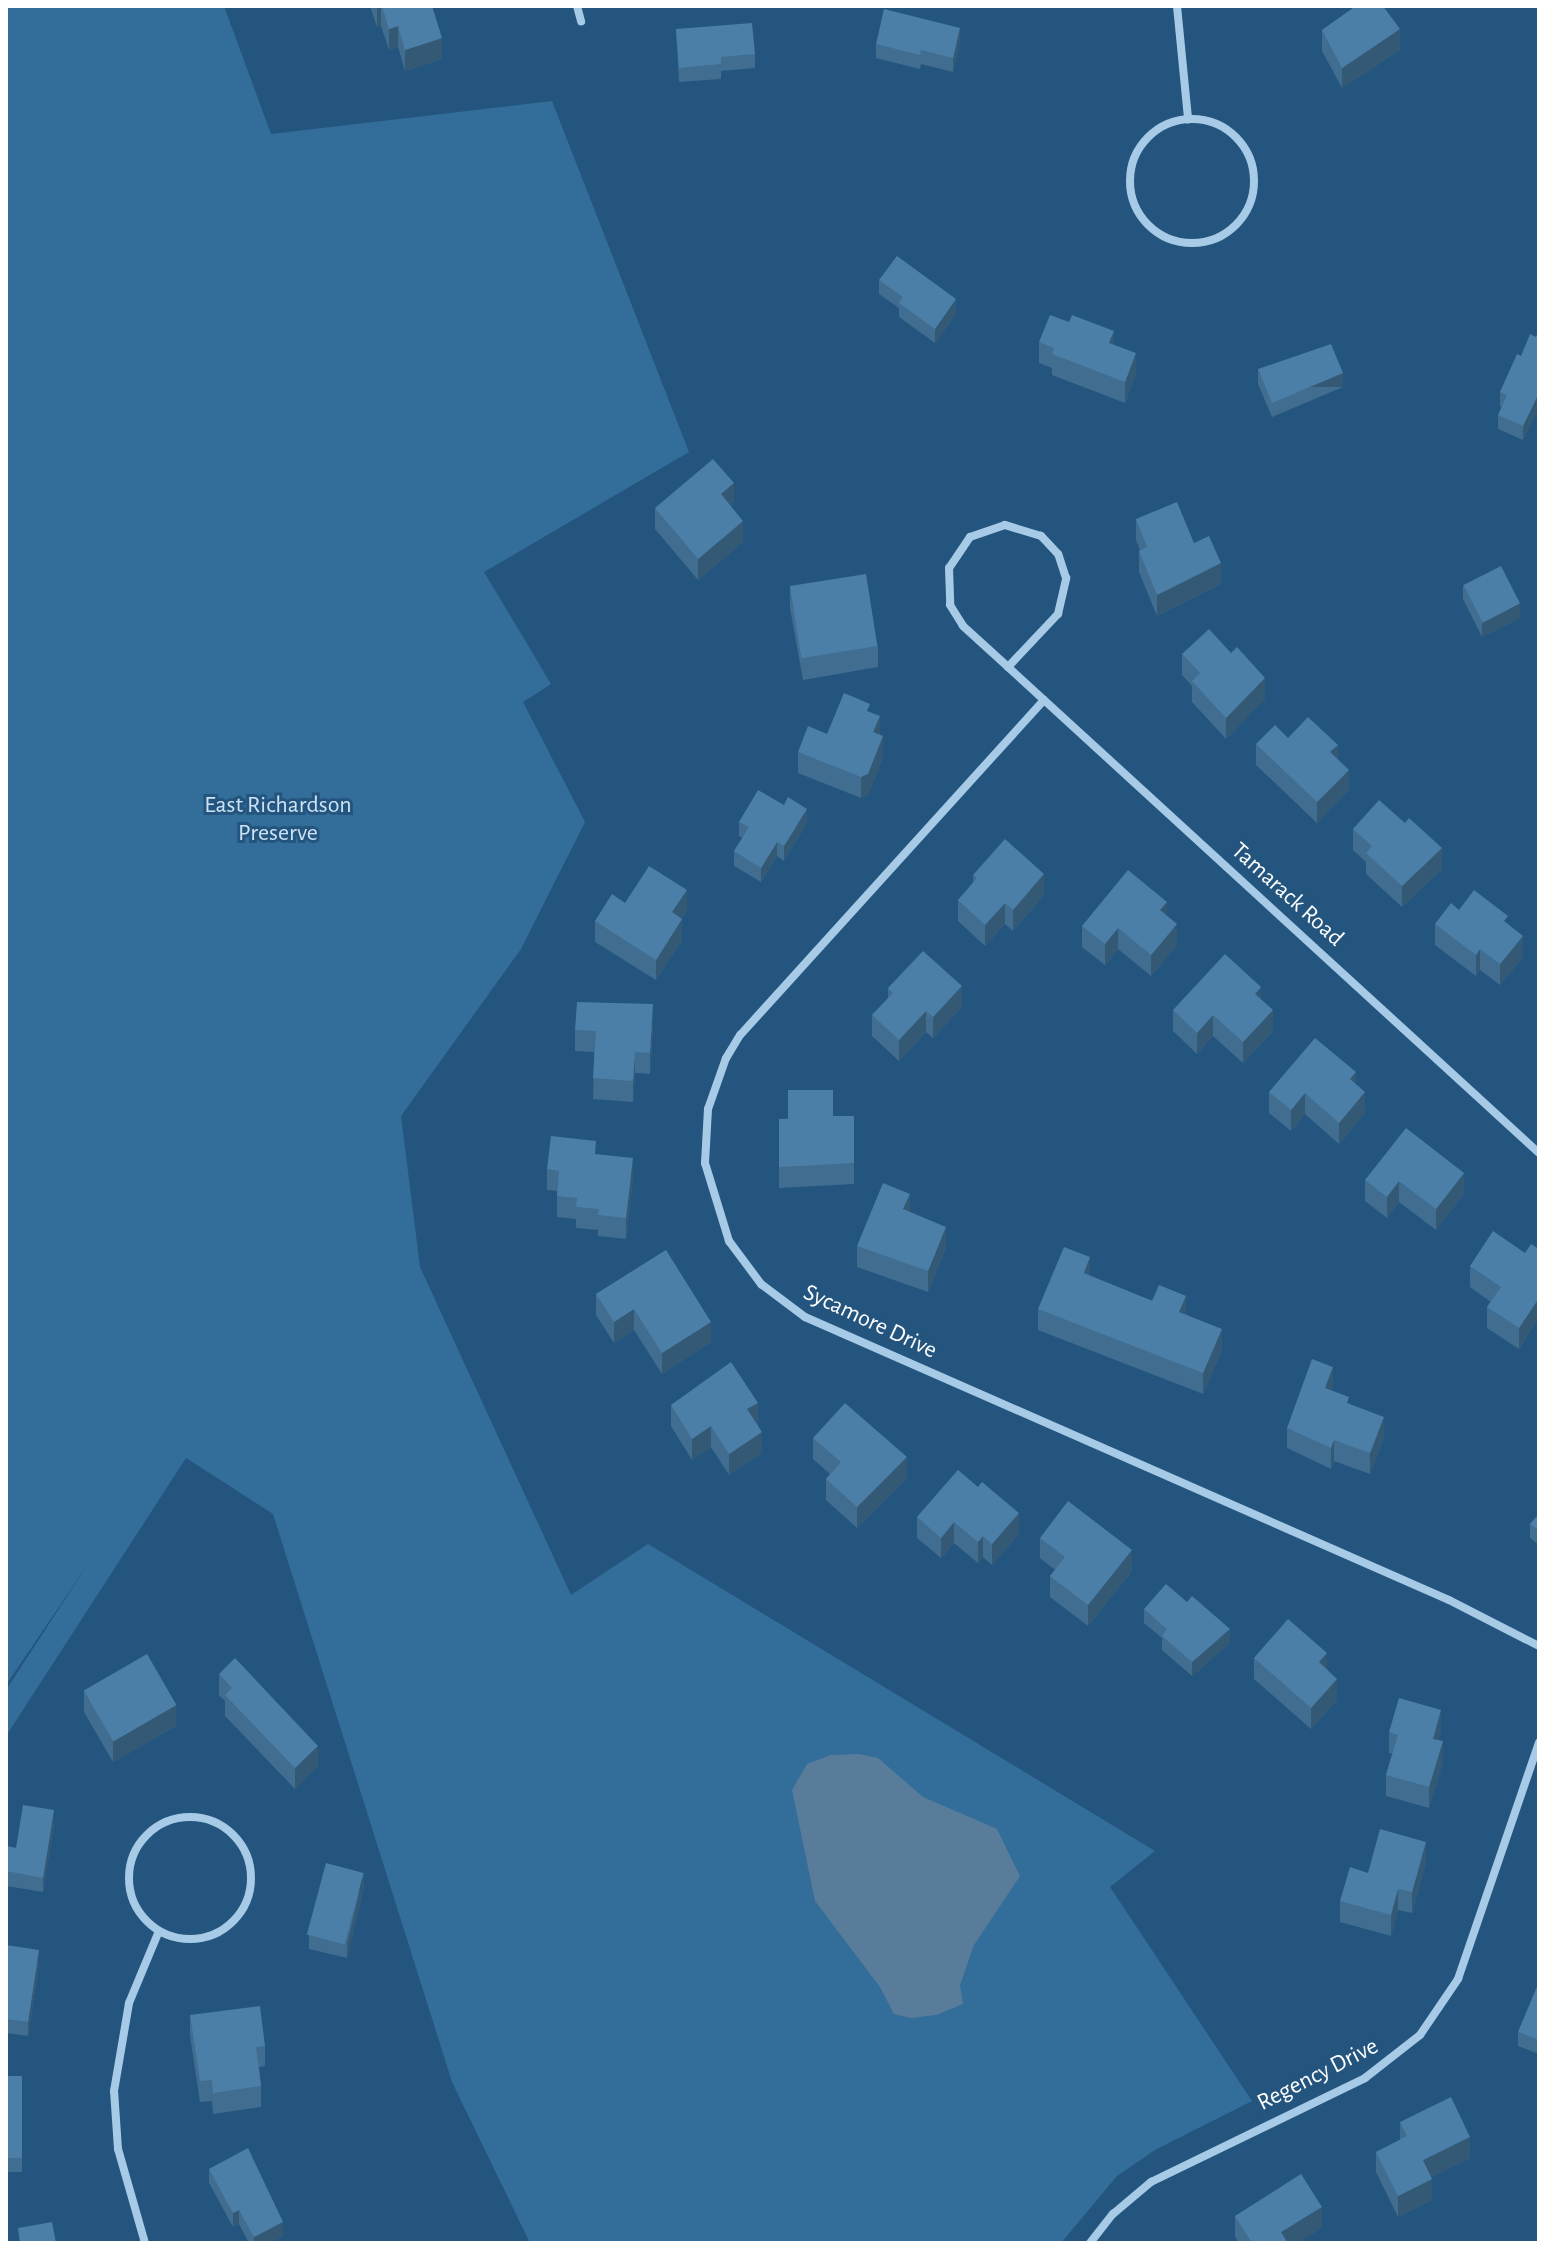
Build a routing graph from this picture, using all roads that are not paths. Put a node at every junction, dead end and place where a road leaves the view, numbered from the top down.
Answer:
1 (577, 6) edge
2 (1177, 6) edge
3 (581, 21) dead end
4 (1188, 119) junction
5 (1008, 667) junction
6 (1044, 700) junction
7 (1539, 1153) edge
8 (1539, 1646) edge
9 (1539, 1743) edge
10 (159, 1931) junction
11 (145, 2243) edge
12 (1090, 2243) edge

1 - 3 street
2 - 4 street
4 - 4 street
5 - 5 street, Tamarack Road
5 - 6 street, Tamarack Road
6 - 7 street, Tamarack Road
6 - 8 street, Sycamore Drive
9 - 12 street, Regency Drive
10 - 10 street
10 - 11 street

